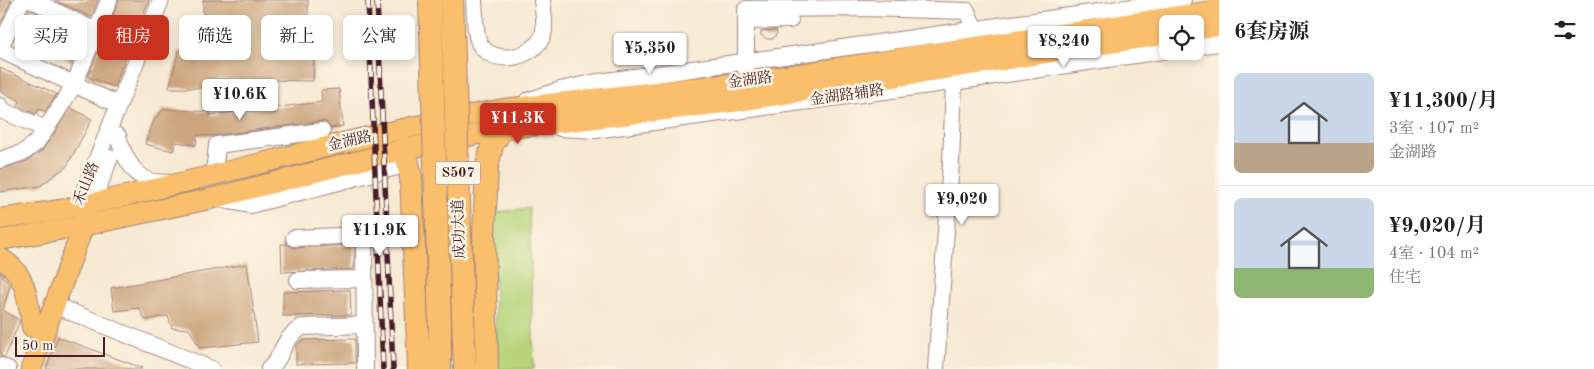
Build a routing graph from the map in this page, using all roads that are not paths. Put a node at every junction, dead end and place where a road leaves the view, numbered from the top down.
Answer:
1 (22, 0) edge
2 (32, 0) edge
3 (110, 0) edge
4 (161, 0) edge
5 (171, 0) edge
6 (430, 0) edge
7 (452, 0) edge
8 (474, 0) edge
9 (542, 0) edge
10 (848, 0) edge
11 (1183, 0) edge
12 (865, 8) junction
13 (748, 10) edge
14 (1219, 10) edge
15 (1219, 26) edge
16 (1204, 28) edge
17 (96, 31) junction
18 (1159, 35) edge
19 (979, 38) junction
20 (1219, 42) edge
21 (1204, 44) edge
22 (0, 49) edge
23 (1159, 51) edge
24 (746, 62) junction
25 (954, 81) junction
26 (746, 82) junction
27 (74, 85) junction
28 (119, 105) junction
29 (1, 111) edge
30 (503, 119) junction
31 (525, 126) junction
32 (46, 129) junction
33 (322, 132) dead end
34 (118, 136) junction
35 (406, 156) junction
36 (0, 160) edge
37 (214, 174) junction
38 (173, 184) junction
39 (85, 205) junction
40 (0, 219) edge
41 (75, 227) junction
42 (294, 238) dead end
43 (0, 240) edge
44 (0, 258) edge
45 (364, 279) junction
46 (298, 280) dead end
47 (54, 305) junction
48 (364, 325) junction
49 (32, 327) junction
50 (286, 342) junction
51 (0, 366) edge
52 (936, 368) edge
53 (8, 369) edge
54 (18, 369) edge
55 (31, 369) edge
56 (211, 369) edge
57 (269, 369) edge
58 (283, 369) edge
59 (365, 369) edge
60 (419, 369) edge
61 (440, 369) edge
62 (465, 369) edge
63 (487, 369) edge

1 - 22 street
2 - 17 street
3 - 17 street
4 - 28 street, 禾山路
5 - 34 street, 禾山路
6 - 61 highway, 成功大道 / S507, bridge
7 - 62 highway, 成功大道 / S507, bridge
8 - 9 street
10 - 12 street
11 - 19 street
12 - 13 street
12 - 19 street
13 - 24 street
14 - 19 main road, 金湖路
15 - 16 main road
17 - 27 street
18 - 31 main road, 金湖路
19 - 24 street
19 - 26 main road, 金湖路
20 - 21 street
22 - 27 street
23 - 25 street, 金湖路辅路
24 - 26 street
24 - 30 street
25 - 31 street, 金湖路辅路
25 - 52 street
26 - 30 main road, 金湖路
27 - 28 street
27 - 32 street
28 - 39 street, 禾山路
29 - 32 street
30 - 31 main road, 金湖路
30 - 35 main road, 金湖路
30 - 37 main road, 金湖路
30 - 63 highway
32 - 36 street
33 - 37 street
34 - 38 street
34 - 39 street, 禾山路
35 - 41 main road, 金湖路
35 - 60 highway
37 - 38 main road, 金湖路
38 - 39 main road, 金湖路
39 - 40 main road, 金湖路
39 - 41 main road, 禾山路
41 - 43 main road, 金湖路
41 - 47 main road, 禾山路
41 - 49 main road, 禾山路
42 - 45 street
44 - 49 main road
45 - 46 street
45 - 48 street
47 - 55 main road, 禾山路
47 - 56 street
48 - 50 street
48 - 59 street
49 - 54 main road, 禾山路
50 - 57 street
50 - 58 street
51 - 53 street

